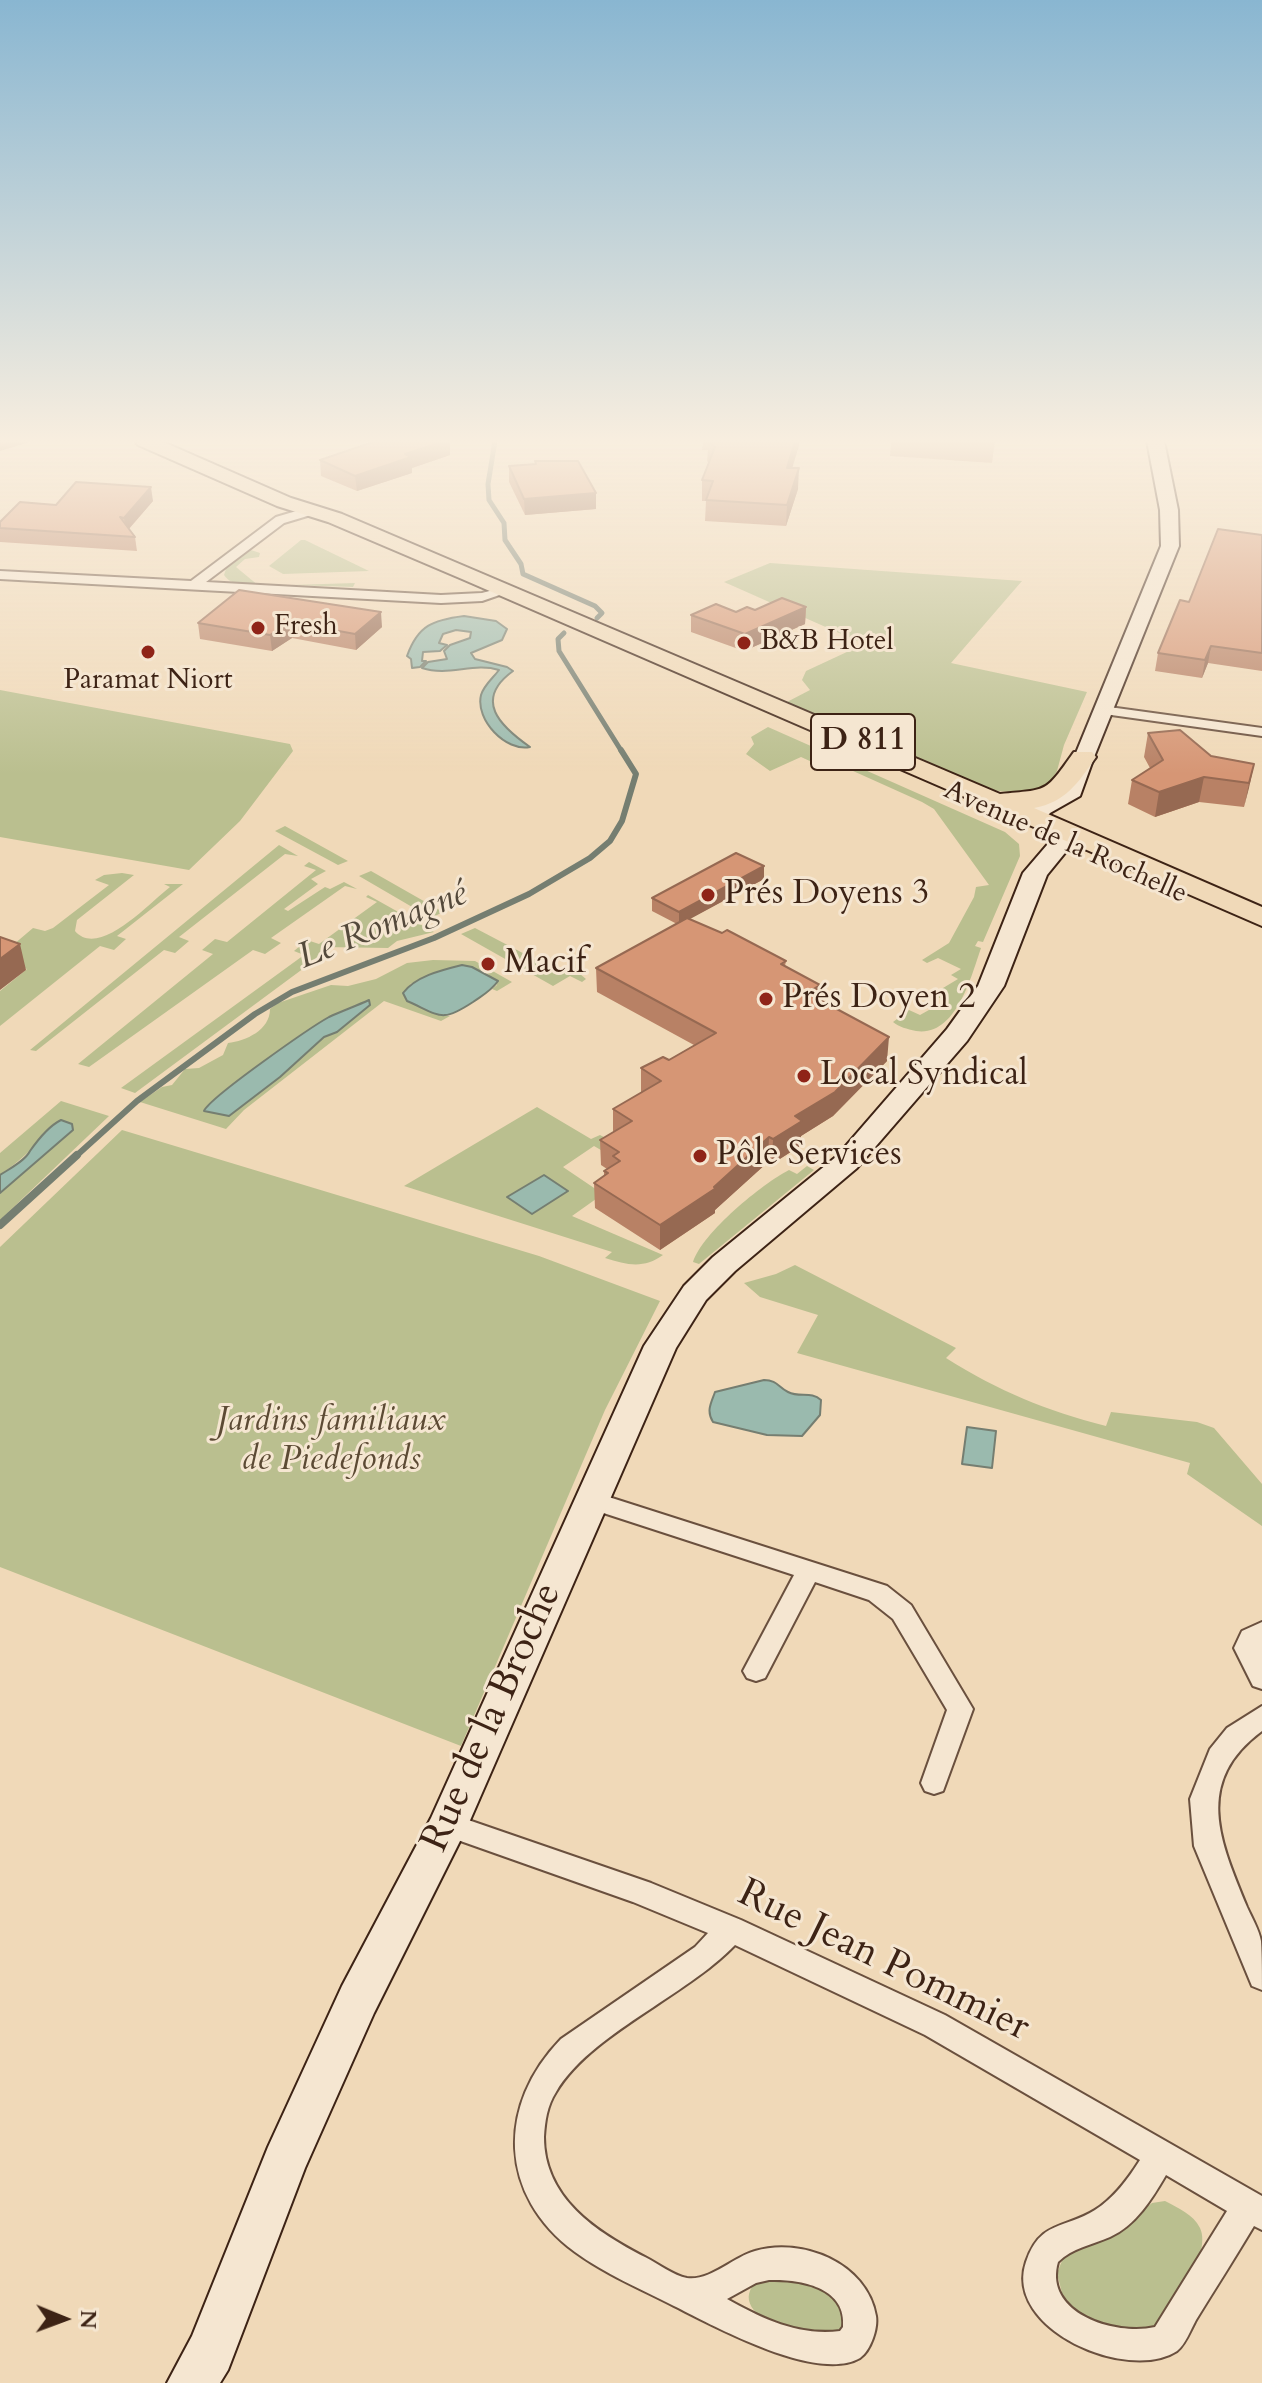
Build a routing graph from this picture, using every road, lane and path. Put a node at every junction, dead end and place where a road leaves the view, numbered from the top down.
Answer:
1 (237, 552) edge
2 (396, 552) edge
3 (418, 552) edge
4 (1167, 552) edge
5 (0, 575) edge
6 (196, 584) junction
7 (504, 591) junction
8 (739, 693) junction
9 (1099, 719) junction
10 (1262, 732) edge
11 (1083, 757) junction
12 (985, 797) junction
13 (1034, 824) junction
14 (1064, 837) junction
15 (1262, 917) edge
16 (1262, 931) edge
17 (971, 1017) junction
18 (590, 1500) junction
19 (808, 1571) junction
20 (1262, 1632) edge
21 (756, 1671) dead end
22 (1262, 1679) edge
23 (1262, 1717) edge
24 (934, 1783) dead end
25 (448, 1825) junction
26 (1251, 1924) edge
27 (731, 1929) junction
28 (1262, 1977) edge
29 (1160, 2155) junction
30 (1255, 2210) edge
31 (686, 2294) junction
32 (204, 2373) edge

1 - 6 street
2 - 7 main road, D 811
3 - 7 main road, Avenue de la Rochelle / D 811
4 - 9 street
5 - 6 street
6 - 7 street
7 - 8 main road, Avenue de la Rochelle / D 811
8 - 12 main road, Avenue de la Rochelle / D 811
8 - 13 main road, Avenue de la Rochelle / D 811
9 - 10 street
9 - 11 street
9 - 14 street
11 - 12 main road
11 - 13 street
12 - 13 main road, Avenue de la Rochelle / D 811
13 - 14 main road, Avenue de la Rochelle / D 811
13 - 17 street
14 - 15 main road, Avenue de la Rochelle / D 811
14 - 16 main road, Avenue de la Rochelle / D 811
14 - 17 street, Rue de la Broche
17 - 18 street, Rue de la Broche
18 - 19 street
18 - 25 street, Rue de la Broche
19 - 21 street
19 - 24 street
20 - 22 street
23 - 26 street
25 - 27 street, Rue Jean Pommier
25 - 32 street, Rue de la Broche
26 - 28 street
27 - 29 street, Rue Jean Pommier
27 - 31 street
29 - 30 street, Rue Jean Pommier
29 - 30 street
31 - 31 street

